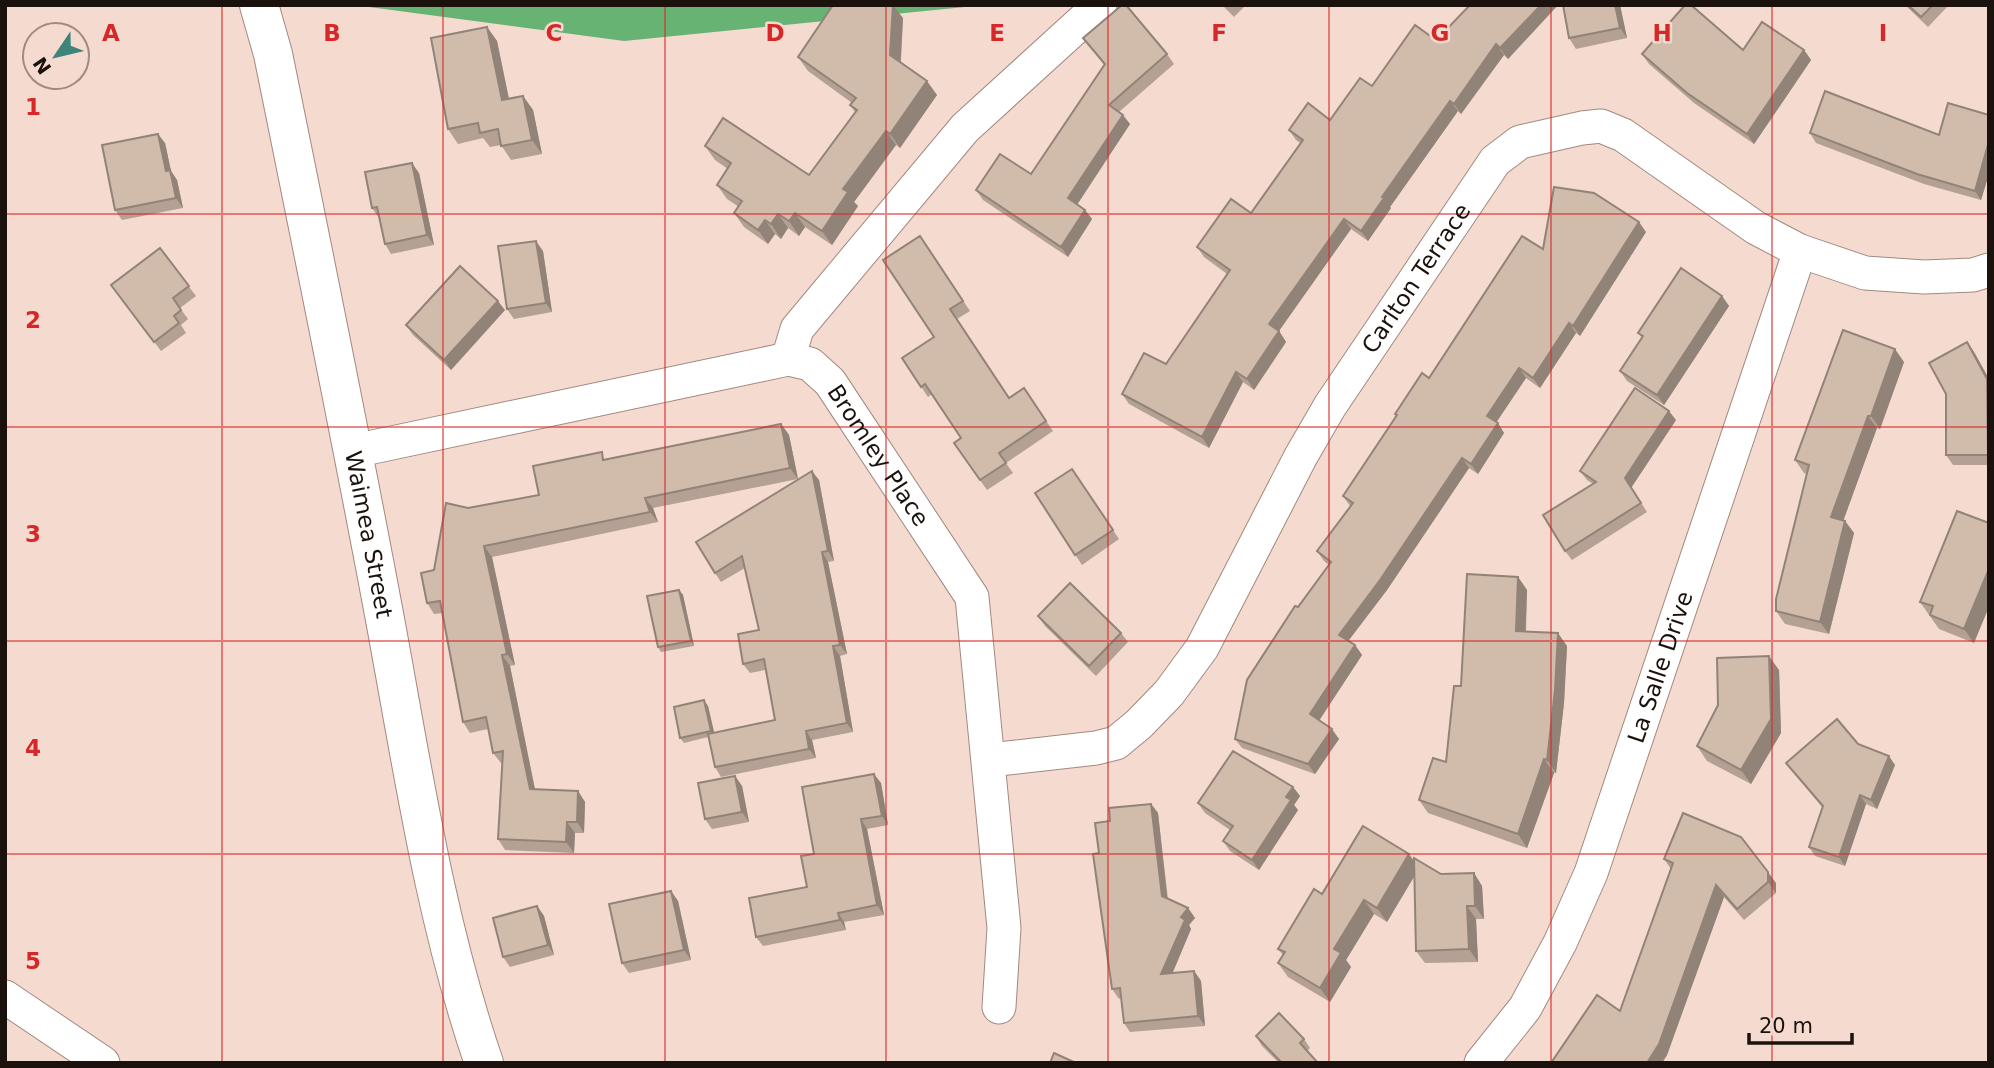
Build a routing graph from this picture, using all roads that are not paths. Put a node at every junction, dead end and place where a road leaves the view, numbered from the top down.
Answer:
1 (259, 5) edge
2 (1100, 5) edge
3 (1800, 251) junction
4 (1989, 270) edge
5 (788, 359) junction
6 (354, 451) junction
7 (990, 760) junction
8 (5, 997) edge
9 (999, 1007) dead end
10 (103, 1063) edge
11 (484, 1063) edge
12 (1480, 1063) edge

1 - 6 main road, Waimea Street
2 - 5 street
3 - 4 street, Carlton Terrace
3 - 7 street, Carlton Terrace
3 - 12 street, La Salle Drive
5 - 6 street
5 - 7 street, Bromley Place
6 - 11 main road, Waimea Street
7 - 9 street, Bromley Place
8 - 10 street

